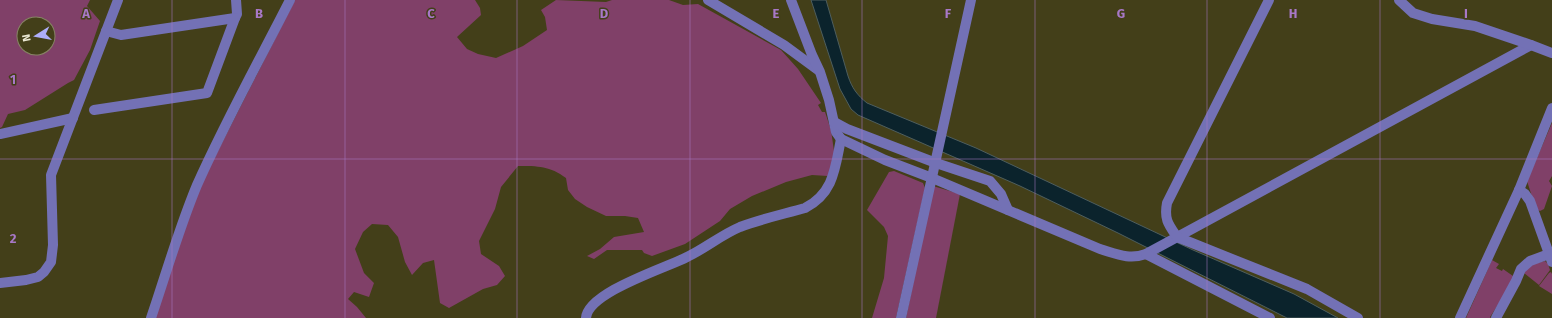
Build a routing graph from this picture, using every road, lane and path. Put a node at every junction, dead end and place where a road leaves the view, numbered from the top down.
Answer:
1 (118, 0) edge
2 (236, 0) edge
3 (290, 0) edge
4 (708, 0) edge
5 (791, 0) edge
6 (971, 0) edge
7 (1269, 0) edge
8 (1399, 0) edge
9 (235, 18) junction
10 (106, 31) junction
11 (1531, 45) junction
12 (1552, 54) edge
13 (820, 72) junction
14 (1552, 108) edge
15 (94, 110) dead end
16 (73, 118) junction
17 (834, 122) junction
18 (0, 134) edge
19 (841, 139) junction
20 (936, 163) junction
21 (932, 178) junction
22 (1519, 190) junction
23 (1008, 210) junction
24 (1175, 238) junction
25 (1149, 252) junction
26 (1551, 258) edge
27 (0, 283) edge
28 (151, 318) edge
29 (586, 318) edge
30 (901, 318) edge
31 (1270, 318) edge
32 (1358, 318) edge
33 (1460, 318) edge
34 (1496, 318) edge

1 - 10 street
2 - 9 street
3 - 28 street
4 - 13 street
5 - 13 street
6 - 20 street
7 - 24 street
8 - 11 street
9 - 10 street
9 - 15 street
10 - 16 street
11 - 12 street
11 - 24 street
13 - 17 street
14 - 22 street
16 - 18 street
16 - 27 street
17 - 19 street
17 - 20 street
19 - 21 street
19 - 29 street
20 - 21 street
20 - 23 street
21 - 23 street
21 - 30 street
22 - 26 street
22 - 33 street
23 - 25 street
24 - 25 street
24 - 32 street
25 - 31 street
26 - 34 street

